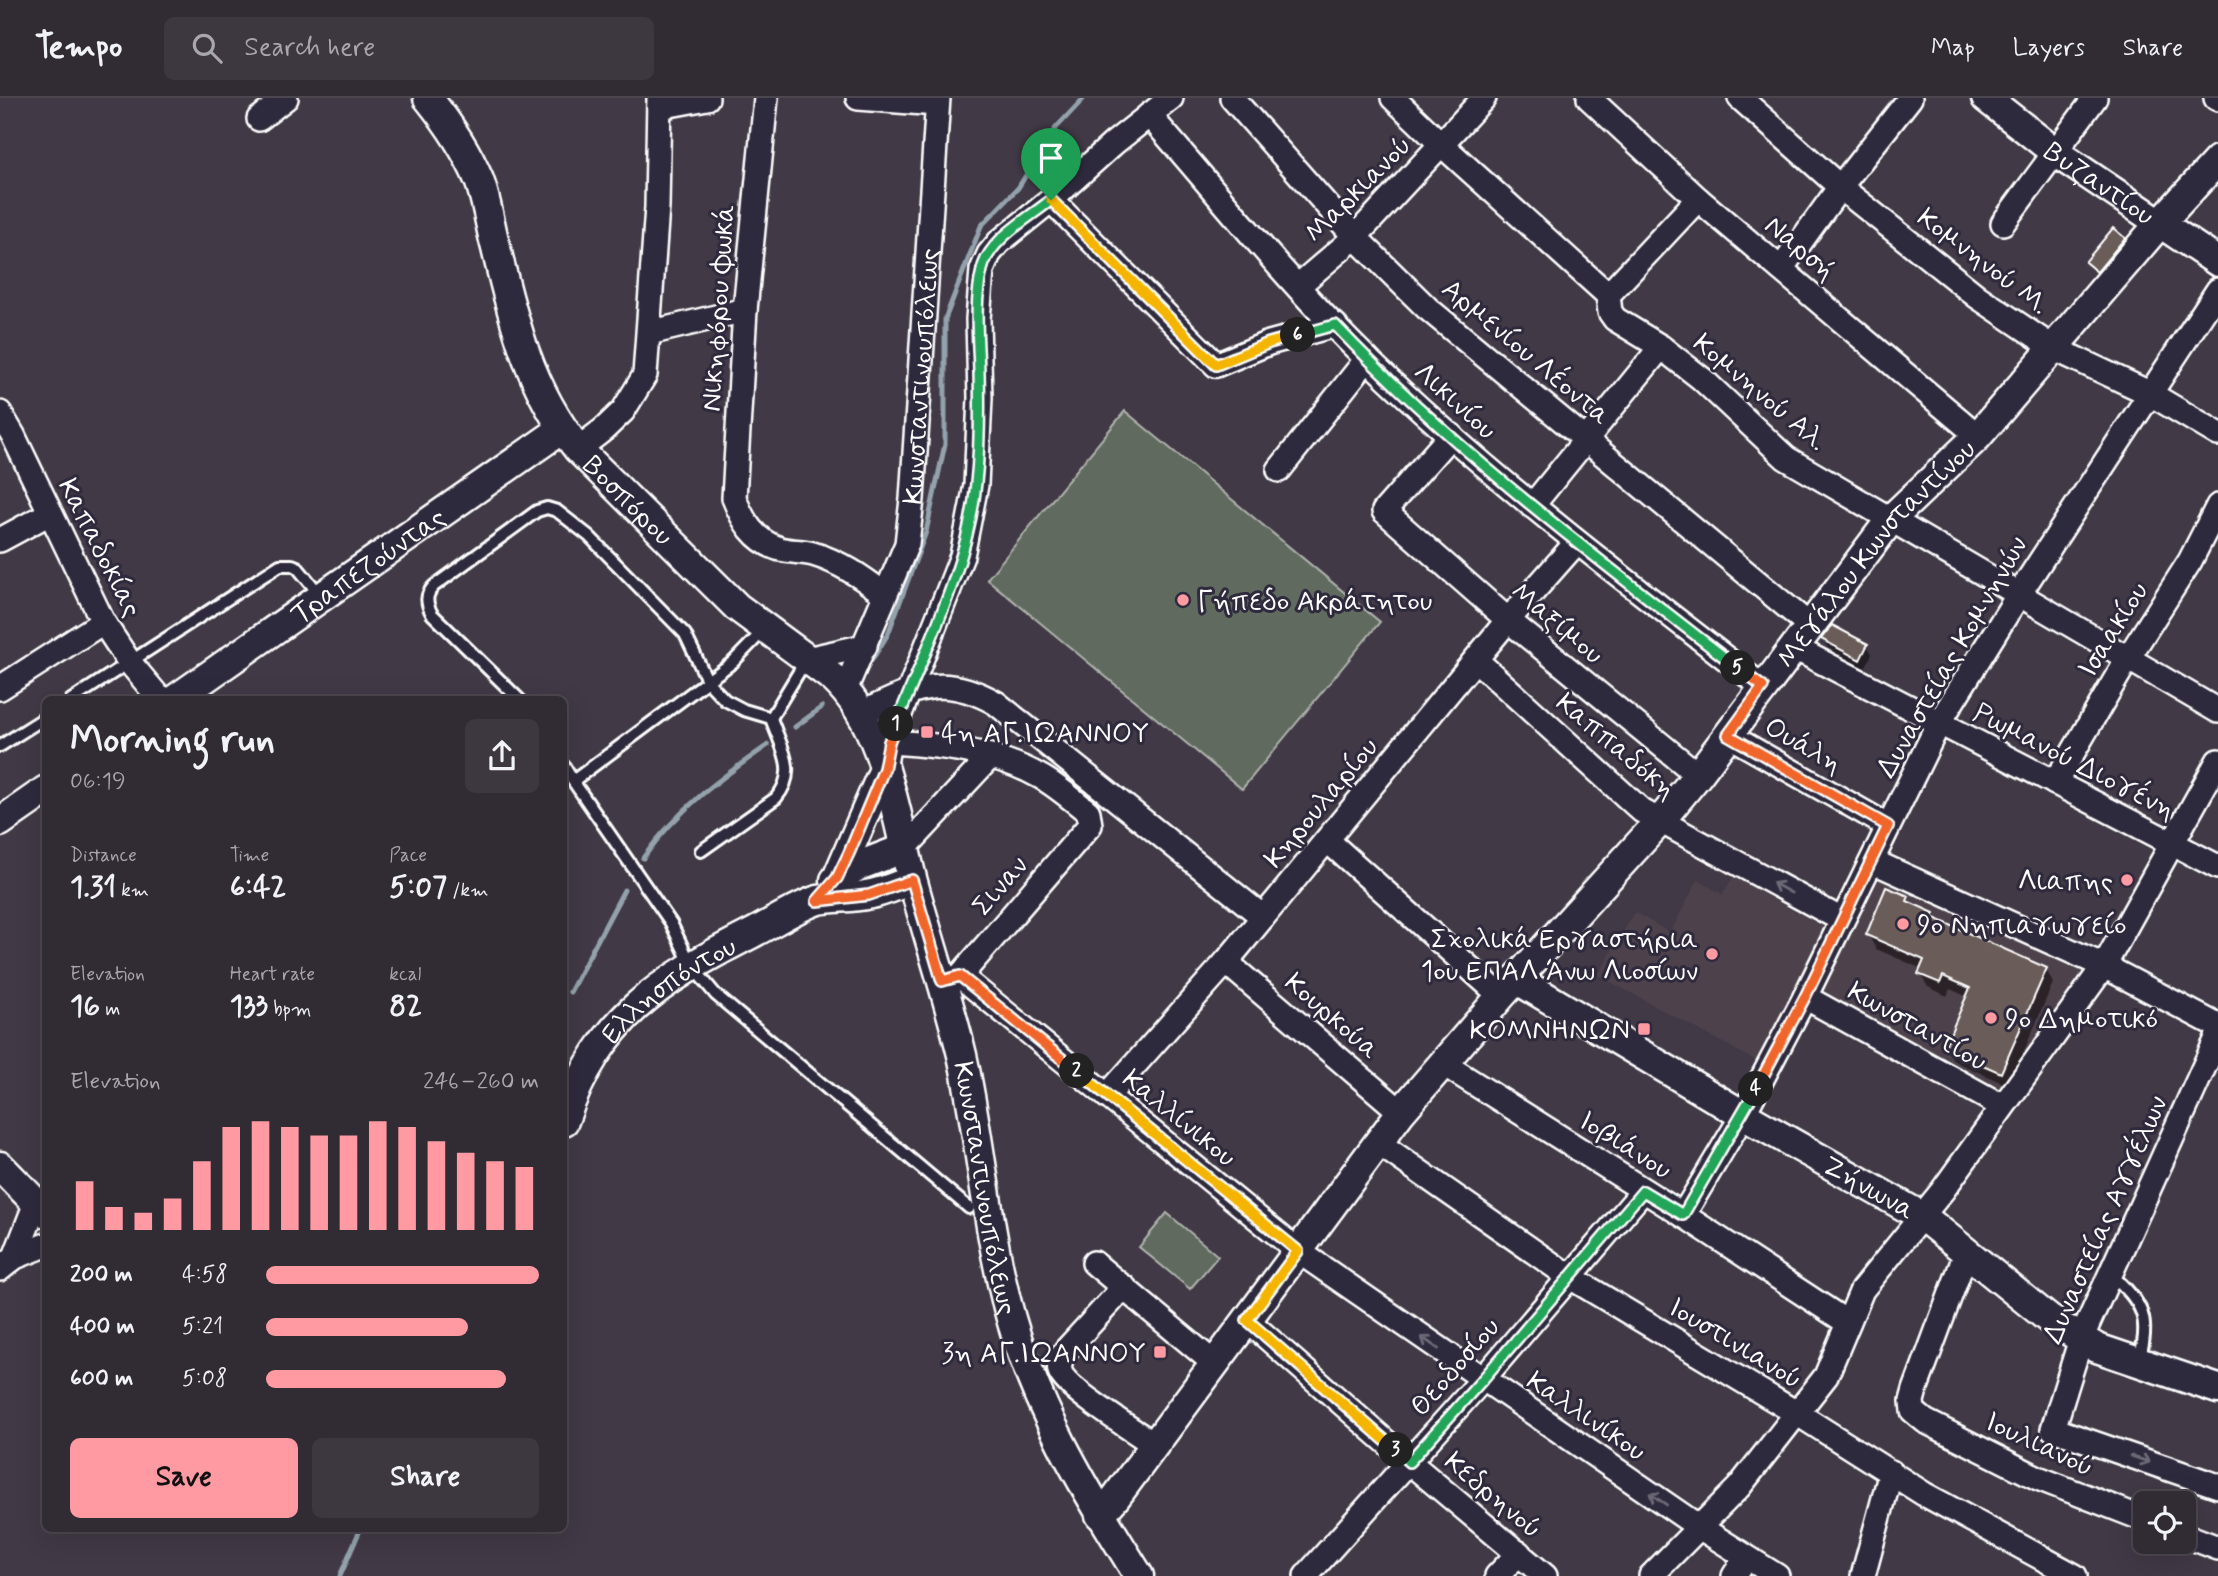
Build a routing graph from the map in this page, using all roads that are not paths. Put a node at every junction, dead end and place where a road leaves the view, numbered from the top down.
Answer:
1 (286, 98) edge
2 (428, 98) edge
3 (707, 98) edge
4 (765, 98) edge
5 (858, 98) edge
6 (1171, 98) edge
7 (1232, 98) edge
8 (1393, 98) edge
9 (1484, 98) edge
10 (1589, 98) edge
11 (1740, 98) edge
12 (1910, 98) edge
13 (1986, 98) edge
14 (2095, 98) edge
15 (938, 101) edge
16 (659, 102) edge
17 (1149, 116) junction
18 (259, 119) dead end
19 (1441, 145) junction
20 (2056, 153) junction
21 (2218, 160) edge
22 (1840, 187) junction
23 (1698, 199) junction
24 (1051, 200) junction
25 (2003, 223) dead end
26 (2160, 223) junction
27 (1355, 237) junction
28 (2218, 262) edge
29 (1781, 268) junction
30 (1298, 286) junction
31 (2218, 290) edge
32 (1608, 295) junction
33 (745, 310) junction
34 (1335, 325) junction
35 (649, 333) junction
36 (1661, 347) junction
37 (2055, 349) junction
38 (1367, 359) junction
39 (2149, 393) junction
40 (0, 413) edge
41 (2218, 434) edge
42 (1451, 435) junction
43 (1978, 436) junction
44 (570, 439) junction
45 (1587, 440) junction
46 (1279, 470) dead end
47 (1532, 506) junction
48 (2218, 506) edge
49 (51, 513) junction
50 (1891, 519) junction
51 (0, 540) edge
52 (1576, 543) junction
53 (884, 594) junction
54 (2019, 594) junction
55 (321, 596) junction
56 (1508, 620) junction
57 (103, 622) junction
58 (765, 629) junction
59 (1801, 636) junction
60 (865, 646) junction
61 (2128, 658) junction
62 (807, 659) junction
63 (1476, 660) junction
64 (130, 663) junction
65 (708, 682) junction
66 (1763, 687) junction
67 (0, 688) edge
68 (845, 690) junction
69 (909, 691) junction
70 (77, 696) edge
71 (157, 696) edge
72 (180, 696) edge
73 (516, 696) edge
74 (2218, 711) edge
75 (862, 713) junction
76 (771, 718) junction
77 (42, 720) edge
78 (1939, 723) junction
79 (1728, 735) junction
80 (0, 746) edge
81 (887, 755) junction
82 (992, 756) junction
83 (2218, 761) edge
84 (567, 771) edge
85 (1698, 775) junction
86 (573, 781) junction
87 (2055, 783) junction
88 (42, 793) edge
89 (1660, 821) junction
90 (0, 822) edge
91 (1888, 826) junction
92 (1327, 840) junction
93 (2172, 843) junction
94 (905, 848) junction
95 (701, 851) dead end
96 (1872, 861) junction
97 (2218, 867) edge
98 (837, 878) junction
99 (912, 880) junction
100 (817, 901) junction
101 (1263, 918) junction
102 (1842, 920) junction
103 (1226, 962) junction
104 (691, 964) junction
105 (2104, 966) junction
106 (951, 979) junction
107 (1508, 988) junction
108 (1805, 997) junction
109 (2218, 1026) edge
110 (2218, 1036) edge
111 (1442, 1063) junction
112 (1107, 1096) junction
113 (2002, 1106) junction
114 (567, 1112) edge
115 (1401, 1112) junction
116 (1742, 1115) junction
117 (1377, 1142) junction
118 (0, 1166) edge
119 (1643, 1191) junction
120 (41, 1208) edge
121 (969, 1208) dead end
122 (1683, 1215) junction
123 (1923, 1217) junction
124 (42, 1247) edge
125 (1298, 1251) junction
126 (1966, 1253) junction
127 (7, 1263) edge
128 (1094, 1263) dead end
129 (2110, 1274) junction
130 (1570, 1277) junction
131 (1124, 1287) junction
132 (1247, 1320) junction
133 (1848, 1323) junction
134 (2081, 1339) junction
135 (2138, 1362) junction
136 (1215, 1364) junction
137 (1483, 1379) junction
138 (2218, 1389) edge
139 (1798, 1414) junction
140 (1155, 1445) junction
141 (1409, 1462) junction
142 (1891, 1472) junction
143 (2218, 1486) edge
144 (1100, 1514) junction
145 (2133, 1515) edge
146 (1699, 1527) junction
147 (2196, 1540) edge
148 (2218, 1548) edge
149 (1519, 1553) junction
150 (1740, 1566) edge
151 (1139, 1576) edge
152 (1306, 1576) edge
153 (1497, 1576) edge
154 (1545, 1576) edge
155 (1651, 1576) edge
156 (1777, 1576) edge
157 (1863, 1576) edge
158 (2075, 1576) edge

1 - 18 street
2 - 44 street, Βοσπόρου
3 - 16 street
4 - 33 street, Νικηφόρου Φωκά
5 - 15 street
6 - 17 street
7 - 27 street, Αρμενίου Λέοντα
8 - 19 street, Κομνηνού Αλ.
9 - 19 street, Μαρκιανού
10 - 23 street, Ναρσή
11 - 22 street, Κομνηνού Μ.
12 - 22 street
13 - 20 street, Βυζαντίου
14 - 20 street
15 - 53 street, Κωνσταντινουπόλεως
16 - 35 street
17 - 24 street
17 - 30 street, Λικινίου
19 - 27 street, Μαρκιανού
19 - 32 street, Κομνηνού Αλ.
20 - 25 street
20 - 26 street, Βυζαντίου
21 - 26 street, Μεγάλου Κωνσταντίνου
22 - 29 street
22 - 37 street, Κομνηνού Μ.
23 - 29 street, Ναρσή
23 - 32 street
24 - 34 street
24 - 69 street
26 - 28 street, Βυζαντίου
26 - 37 street, Μεγάλου Κωνσταντίνου
27 - 30 street, Μαρκιανού
27 - 45 street, Αρμενίου Λέοντα
29 - 43 street, Ναρσή
30 - 34 street, Λικινίου
31 - 39 street, Δυναστείας Κομνηνών
32 - 36 street, Κομνηνού Αλ.
33 - 35 street
33 - 53 street, Νικηφόρου Φωκά
34 - 38 street, Λικινίου
35 - 44 street
36 - 45 street
36 - 50 street, Κομνηνού Αλ.
37 - 39 street, Κομνηνού Μ.
37 - 43 street, Μεγάλου Κωνσταντίνου
38 - 42 street, Λικινίου
38 - 46 street
39 - 41 street, Κομνηνού Μ.
39 - 54 street, Δυναστείας Κομνηνών
40 - 49 street, Καπαδοκίας
42 - 47 street, Λικινίου
42 - 56 street, Μαξίμου
43 - 50 street, Μεγάλου Κωνσταντίνου
44 - 55 street, Τραπεζούντας
44 - 58 street, Βοσπόρου
45 - 47 street
45 - 59 street, Αρμενίου Λέοντα
47 - 52 street, Λικινίου
48 - 61 street, Ισαακίου
49 - 51 street
49 - 57 street, Καπαδοκίας
50 - 54 street, Κομνηνού Αλ.
50 - 59 street, Μεγάλου Κωνσταντίνου
52 - 56 street, Κηρουλαρίου
52 - 66 street, Λικινίου
53 - 60 street, Κωνσταντινουπόλεως
54 - 61 street, Κομνηνού Αλ.
54 - 78 street, Δυναστείας Κομνηνών
55 - 64 lane
55 - 72 street, Τραπεζούντας
56 - 63 street, Κηρουλαρίου
56 - 85 street, Μαξίμου
57 - 64 street, Καπαδοκίας
57 - 67 street
58 - 62 street, Βοσπόρου
58 - 65 lane
59 - 66 street, Μεγάλου Κωνσταντίνου
59 - 78 street, Ρωμανού Διογένη
60 - 62 street
60 - 68 street, Κωνσταντινουπόλεως
61 - 74 street, Κομνηνού Αλ.
61 - 87 street, Ισαακίου
62 - 68 street, Βοσπόρου
62 - 76 lane
63 - 89 street, Καππαδόκη
63 - 92 street, Κηρουλαρίου
64 - 70 lane
64 - 71 street, Καπαδοκίας
65 - 73 lane
65 - 76 lane
65 - 86 lane
66 - 79 street, Μεγάλου Κωνσταντίνου
68 - 75 street, Βοσπόρου
69 - 75 street
69 - 81 street
69 - 101 street
75 - 81 street, Βοσπόρου
76 - 95 lane
77 - 80 lane
78 - 87 street, Ρωμανού Διογένη
78 - 91 street, Δυναστείας Κομνηνών
79 - 85 street, Μεγάλου Κωνσταντίνου
79 - 91 street, Ουάλη
81 - 82 street
81 - 94 street, Βοσπόρου
81 - 98 street
82 - 94 street
82 - 106 street, Σιναν
83 - 93 street
84 - 86 lane
85 - 89 street, Μεγάλου Κωνσταντίνου
86 - 104 lane
87 - 93 street, Ρωμανού Διογένη
88 - 90 street
102 -> 89 street, Καππαδόκη
89 - 107 street, Μεγάλου Κωνσταντίνου
91 - 96 street, Δυναστείας Κομνηνών
92 - 101 street, Κηρουλαρίου
92 - 107 street
93 - 97 street, Ρωμανού Διογένη
93 - 105 street
94 - 98 street, Ελλησπόντου
94 - 99 street, Κωνσταντινουπόλεως
96 - 102 street, Δυναστείας Κομνηνών
96 - 105 street
98 - 100 street, Ελλησπόντου
99 - 100 street, Ελλησπόντου
99 - 106 street, Κωνσταντινουπόλεως
100 - 104 street, Ελλησπόντου
101 - 103 street, Κηρουλαρίου
102 - 108 street, Δυναστείας Κομνηνών
103 - 112 street, Κηρουλαρίου
103 - 115 street, Κουρκούα
104 - 114 street, Ελλησπόντου
104 - 121 lane
105 - 109 street
105 - 113 street
106 - 112 street, Καλλίνικου
106 - 144 street, Κωνσταντινουπόλεως
107 - 111 street, Μεγάλου Κωνσταντίνου
107 - 116 street, Ζήνωνα
108 - 113 street, Κωνσταντίου
108 - 116 street, Δυναστείας Κομνηνών
110 - 129 street, Δυναστείας Αγγέλων
111 - 115 street, Μεγάλου Κωνσταντίνου
111 - 119 street, Ιοβιάνου
112 - 125 street, Καλλίνικου
113 - 123 street
115 - 117 street, Μεγάλου Κωνσταντίνου
116 - 122 street, Δυναστείας Κομνηνών
116 - 123 street, Ζήνωνα
117 - 125 street, Μεγάλου Κωνσταντίνου
117 - 130 street, Ιουστινιανού
118 - 120 street
119 - 122 street, Ιοβιάνου
119 - 130 street, Θεοδοσίου
120 - 127 street
122 - 133 street, Ιοβιάνου
123 - 126 street, Ζήνωνα
123 - 133 street
124 - 127 street
125 - 132 street, Μεγάλου Κωνσταντίνου
137 -> 125 street, Καλλινίκου
126 - 134 street, Ζήνωνα
126 - 145 street, Ιουλιανού
128 - 131 street
129 - 134 street, Δυναστείας Αγγέλων
129 - 135 lane
130 - 137 street, Θεοδοσίου
130 - 139 street, Ιουστινιανού
131 - 136 street
131 - 140 street
132 - 136 street, Μεγάλου Κωνσταντίνου
132 - 141 street, Κεδρηνού
133 - 139 street
134 - 135 street, Ζήνωνα
134 -> 143 street, Δυναστείας Αγγέλων
135 - 138 street, Ζήνωνα
136 - 140 street, Μεγάλου Κωνσταντίνου
137 - 141 street, Θεοδοσίου
146 -> 137 street, Καλλινίκου
139 - 142 street, Ιουστινιανού
139 - 146 street
140 - 144 street, Μεγάλου Κωνσταντίνου
141 - 149 street, Κεδρηνού
141 - 152 street, Θεοδοσίου
142 - 157 street
142 - 158 street, Ιουστινιανού
144 - 151 street, Κωνσταντινουπόλεως
146 - 150 street, Καλλινίκου
146 - 155 street
147 - 148 street
149 - 153 street
149 - 154 street, Κεδρηνού
150 - 156 street, Καλλινίκου

